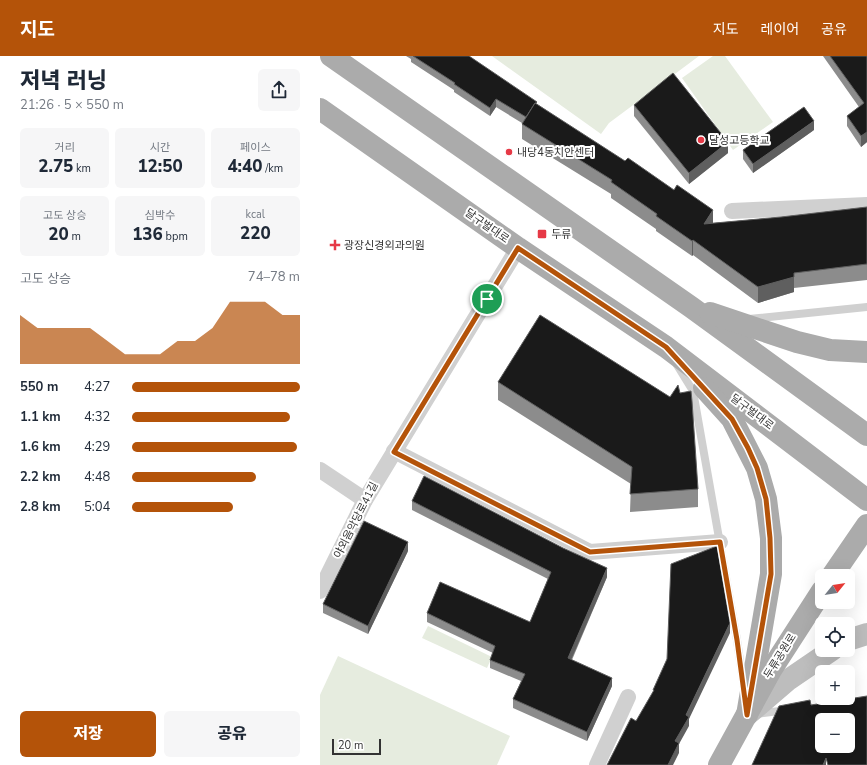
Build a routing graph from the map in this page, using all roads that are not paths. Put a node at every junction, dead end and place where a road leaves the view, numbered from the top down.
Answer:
1 (331, 56) edge
2 (320, 109) edge
3 (867, 205) edge
4 (732, 211) dead end
5 (518, 248) junction
6 (691, 307) junction
7 (867, 307) edge
8 (732, 321) junction
9 (666, 347) junction
10 (867, 352) edge
11 (867, 435) edge
12 (394, 452) junction
13 (320, 470) edge
14 (365, 500) junction
15 (867, 500) edge
16 (867, 525) edge
17 (720, 542) junction
18 (837, 569) edge
19 (320, 591) edge
20 (815, 602) edge
21 (867, 634) edge
22 (855, 638) edge
23 (822, 657) edge
24 (628, 697) dead end
25 (792, 710) edge
26 (747, 715) junction
27 (597, 765) edge
28 (719, 765) edge

1 - 6 main road
2 - 5 main road, 달구벌대로
3 - 4 street
5 - 9 main road, 달구벌대로
5 - 12 street, 야외음악당로41길
6 - 8 main road
6 - 11 main road
7 - 8 lane
8 - 10 main road
9 - 15 main road, 달구벌대로
9 - 17 lane
9 - 26 main road
12 - 14 street, 야외음악당로41길
12 - 17 street
13 - 14 street
14 - 19 street, 야외음악당로41길
16 - 18 main road
17 - 26 lane
20 - 26 main road, 두류공원로
21 - 22 main road
23 - 26 main road
24 - 27 street
25 - 26 lane
26 - 28 main road, 두류공원로

